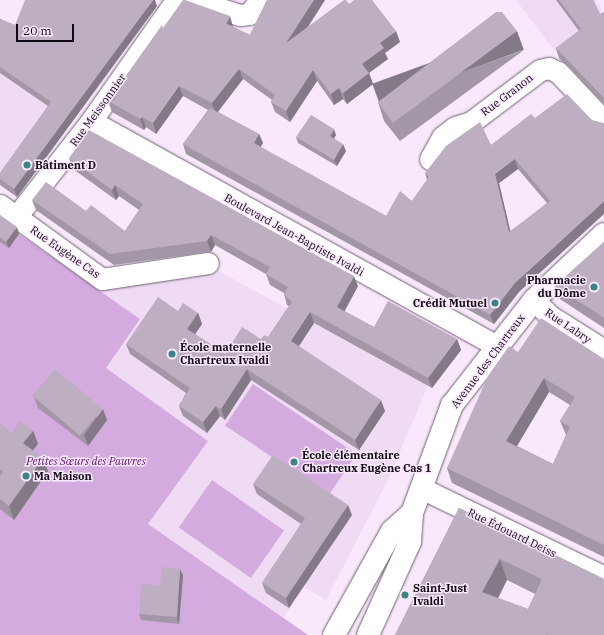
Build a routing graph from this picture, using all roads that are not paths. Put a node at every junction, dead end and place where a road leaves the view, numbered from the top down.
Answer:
1 (176, 0) edge
2 (193, 0) edge
3 (254, 7) edge
4 (91, 121) junction
5 (604, 121) edge
6 (430, 159) dead end
7 (8, 211) edge
8 (604, 234) edge
9 (208, 264) dead end
10 (534, 300) junction
11 (499, 347) junction
12 (604, 350) edge
13 (420, 488) junction
14 (412, 513) junction
15 (604, 578) edge
16 (334, 635) edge
17 (368, 635) edge

1 - 4 street, Rue Meissonnier
2 - 3 street
4 - 7 street, Rue Meissonnier
4 - 11 street, Boulevard Jean-Baptiste Ivaldi
5 - 6 street, Rue Granon
7 - 9 street, Rue Eugène Cas
8 - 10 street, Avenue des Chartreux
10 - 11 street, Avenue des Chartreux
10 - 12 street, Rue Labry
11 - 13 street, Avenue des Chartreux
13 - 14 street, Avenue des Chartreux
13 - 15 street, Rue Édouard Deiss
14 - 16 street
14 - 17 street, Avenue des Chartreux

